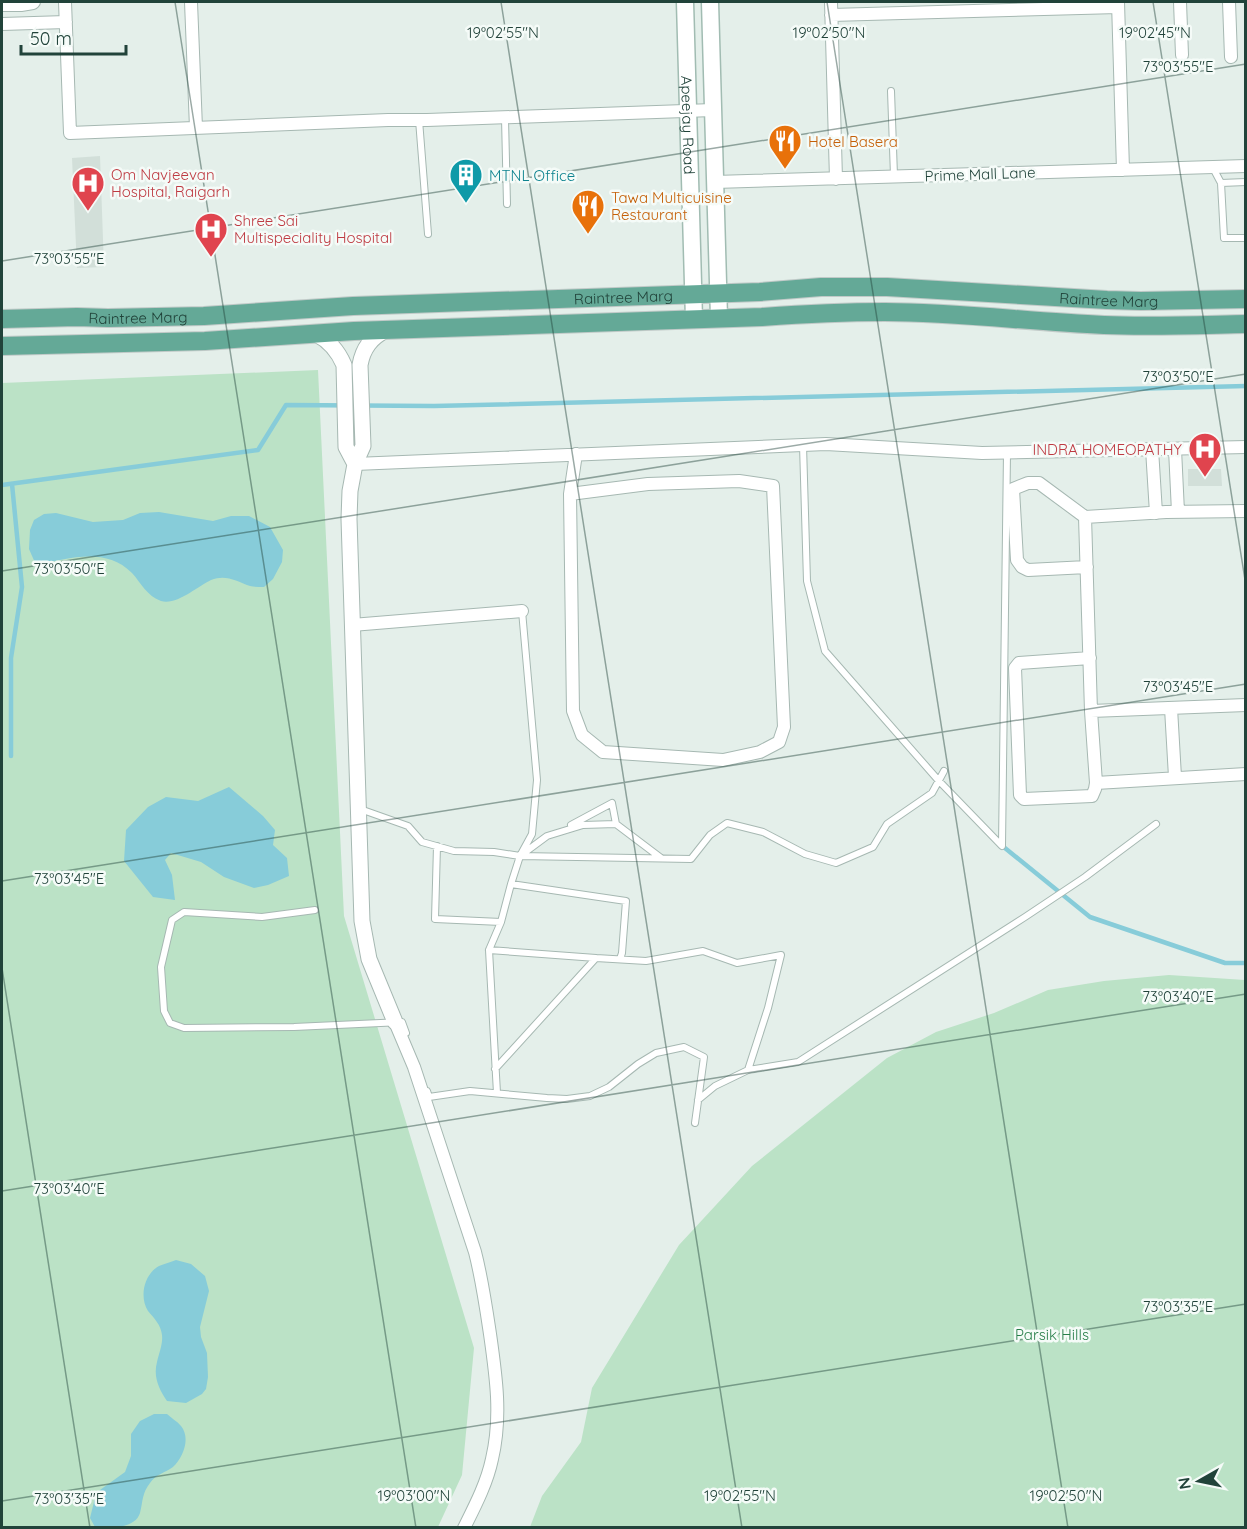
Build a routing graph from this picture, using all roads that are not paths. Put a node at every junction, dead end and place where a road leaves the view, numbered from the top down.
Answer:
1 (34, 2) edge
2 (65, 2) edge
3 (191, 2) edge
4 (685, 2) edge
5 (710, 2) edge
6 (831, 2) edge
7 (1180, 2) edge
8 (1229, 2) edge
9 (1118, 4) edge
10 (2, 5) edge
11 (1051, 5) edge
12 (831, 15) junction
13 (66, 22) junction
14 (2, 24) edge
15 (1182, 55) dead end
16 (1231, 57) dead end
17 (891, 91) dead end
18 (713, 110) junction
19 (688, 111) junction
20 (505, 117) junction
21 (419, 120) junction
22 (196, 128) junction
23 (1245, 166) edge
24 (1213, 167) junction
25 (1123, 170) junction
26 (894, 177) junction
27 (836, 179) junction
28 (715, 182) junction
29 (1245, 182) edge
30 (1221, 183) junction
31 (507, 204) dead end
32 (428, 234) dead end
33 (1245, 238) edge
34 (718, 293) junction
35 (693, 294) junction
36 (1245, 299) edge
37 (719, 318) junction
38 (694, 319) junction
39 (2, 320) edge
40 (1245, 324) edge
41 (386, 330) junction
42 (316, 334) junction
43 (2, 346) edge
44 (803, 445) junction
45 (1245, 447) edge
46 (1152, 449) junction
47 (1175, 449) junction
48 (1007, 452) junction
49 (576, 454) junction
50 (355, 464) junction
51 (570, 494) junction
52 (1245, 511) edge
53 (1178, 512) junction
54 (1156, 513) junction
55 (1085, 518) junction
56 (1087, 567) junction
57 (522, 611) joint
58 (352, 625) junction
59 (1090, 658) junction
60 (1245, 705) edge
61 (1171, 708) junction
62 (1091, 711) junction
63 (944, 771) dead end
64 (1245, 774) edge
65 (1175, 777) junction
66 (939, 781) junction
67 (1096, 783) junction
68 (358, 809) junction
69 (616, 824) junction
70 (1156, 824) dead end
71 (557, 833) junction
72 (437, 846) junction
73 (520, 856) junction
74 (661, 858) junction
75 (511, 884) junction
76 (315, 910) dead end
77 (501, 922) junction
78 (489, 950) junction
79 (596, 958) junction
80 (620, 959) junction
81 (395, 1022) junction
82 (495, 1069) junction
83 (748, 1070) junction
84 (497, 1093) junction
85 (698, 1100) junction
86 (695, 1123) dead end
87 (464, 1527) edge

1 - 10 street
2 - 13 street
3 - 22 street
4 - 19 main road, Apeejay Road
5 - 18 main road, Apeejay Road
6 - 12 street
7 - 15 street
8 - 16 street
9 - 11 street
9 - 25 street
11 - 12 street
12 - 27 street
13 - 14 street
13 - 22 street
17 - 26 lane
18 - 19 street
18 - 28 main road, Apeejay Road
19 - 20 street
19 - 35 main road, Apeejay Road
20 - 21 street
20 - 31 lane
21 - 22 street
21 - 32 lane
23 - 24 street, Prime Mall Lane
24 - 25 street, Prime Mall Lane
24 - 30 lane
25 - 26 street, Prime Mall Lane
26 - 27 street, Prime Mall Lane
27 - 28 street, Prime Mall Lane
28 - 34 main road, Apeejay Road
29 - 30 lane
30 - 33 lane
34 - 35 main road, Raintree Marg
34 - 36 main road, Raintree Marg
34 - 37 main road, Apeejay Road
35 - 38 main road, Apeejay Road
35 - 39 main road, Raintree Marg
37 - 38 main road, Raintree Marg
37 - 40 main road, Raintree Marg
38 - 41 main road, Raintree Marg
41 - 42 main road, Raintree Marg
41 - 50 street
42 - 43 main road, Raintree Marg
42 - 50 street
44 - 48 street
44 - 49 street
44 - 66 lane
45 - 47 street
46 - 47 street
46 - 48 street
46 - 54 street
47 - 53 street
48 - 66 lane
49 - 50 street
49 - 51 street
50 - 58 street
51 - 51 street
52 - 53 street
53 - 54 street
54 - 55 street
55 - 56 street
55 - 56 street
56 - 59 street
57 - 58 street
57 - 73 lane
58 - 68 street
59 - 62 street
59 - 67 street
60 - 61 street
61 - 62 street
61 - 65 street
62 - 67 street
63 - 66 lane
64 - 65 street
65 - 67 street
66 - 74 lane
68 - 72 lane
68 - 81 street
69 - 71 lane
69 - 71 lane
69 - 74 lane
70 - 83 lane
71 - 73 lane
72 - 73 lane
72 - 77 lane
73 - 74 lane
73 - 75 lane
75 - 77 lane
75 - 80 lane
76 - 81 lane
77 - 78 lane
78 - 79 lane
78 - 82 lane
79 - 80 lane
79 - 82 lane
80 - 83 lane
81 - 84 lane
81 - 87 street
82 - 84 lane
83 - 85 lane
84 - 85 lane
85 - 86 lane

